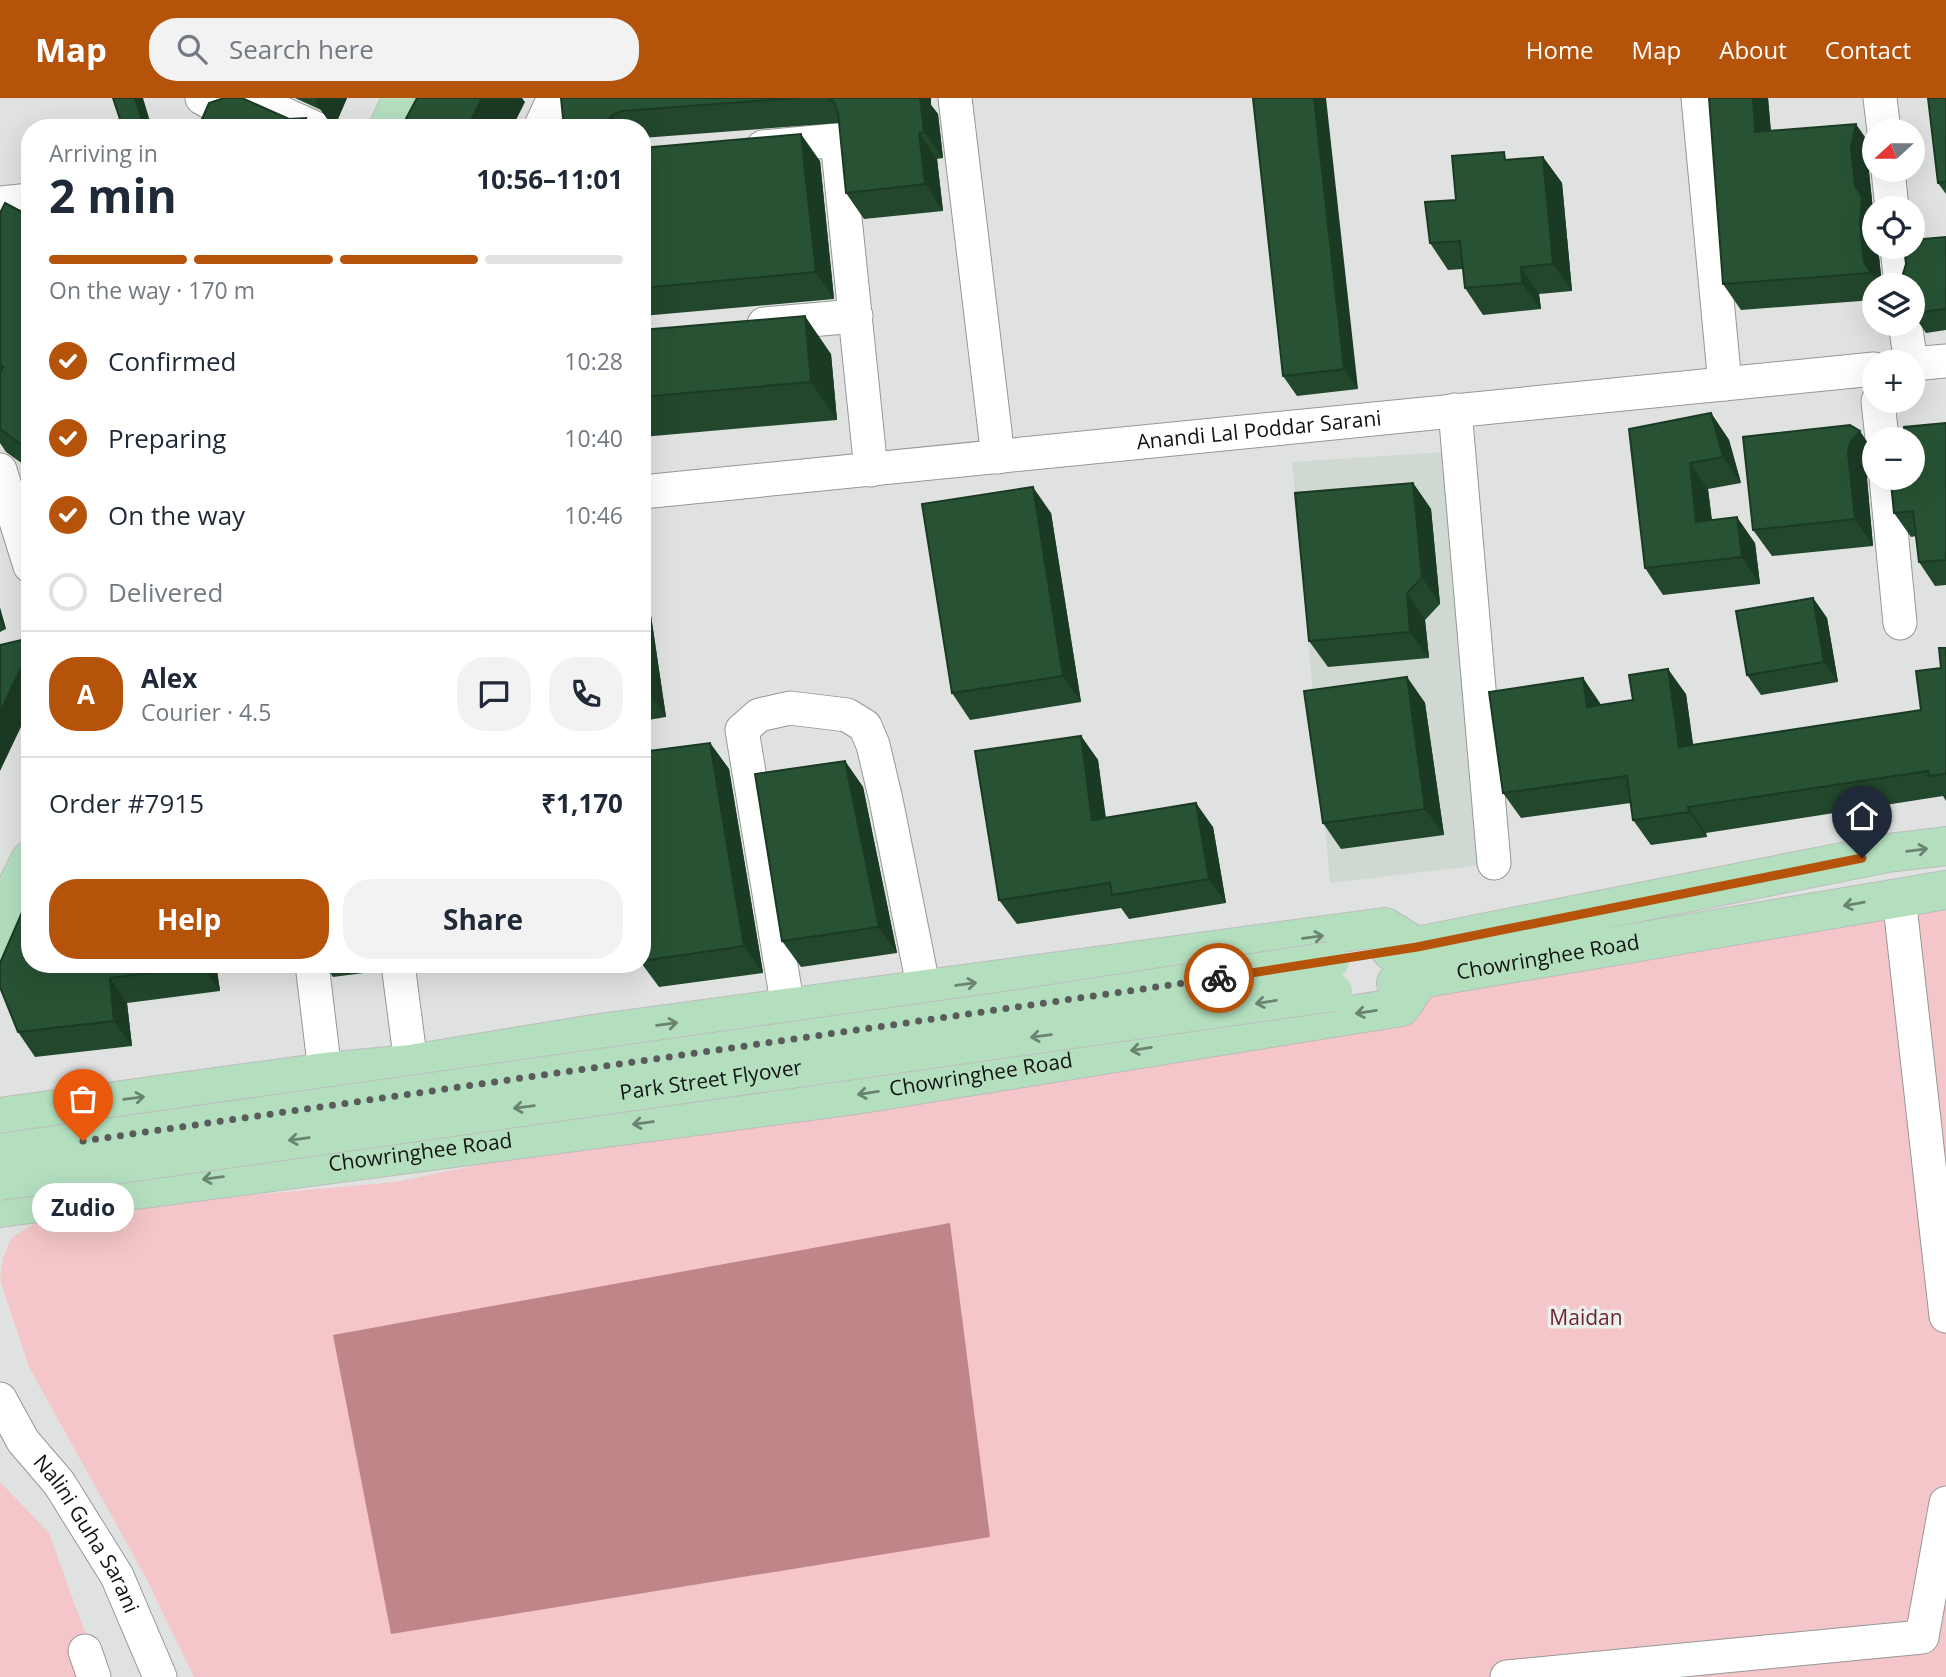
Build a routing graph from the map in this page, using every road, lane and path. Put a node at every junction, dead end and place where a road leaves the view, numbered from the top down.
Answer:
1 (202, 98) edge
2 (402, 98) edge
3 (554, 98) edge
4 (955, 98) edge
5 (1698, 98) edge
6 (1881, 98) edge
7 (254, 99) edge
8 (296, 119) edge
9 (392, 119) edge
10 (544, 119) edge
11 (1883, 119) edge
12 (726, 150) edge
13 (21, 201) edge
14 (0, 203) edge
15 (856, 316) junction
16 (736, 327) edge
17 (1946, 361) edge
18 (1925, 362) edge
19 (1862, 370) edge
20 (1726, 384) junction
21 (1455, 410) junction
22 (998, 457) junction
23 (0, 470) edge
24 (871, 470) junction
25 (1887, 490) edge
26 (651, 491) edge
27 (21, 529) edge
28 (1900, 624) dead end
29 (1946, 846) edge
30 (1494, 863) dead end
31 (16, 873) edge
32 (1946, 890) edge
33 (1899, 897) junction
34 (0, 944) edge
35 (1418, 963) junction
36 (313, 973) edge
37 (399, 973) edge
38 (921, 977) junction
39 (1331, 977) junction
40 (786, 996) junction
41 (600, 1033) junction
42 (411, 1064) junction
43 (326, 1072) junction
44 (0, 1117) edge
45 (606, 1128) junction
46 (0, 1153) edge
47 (0, 1181) edge
48 (0, 1208) edge
49 (1946, 1316) edge
50 (0, 1399) edge
51 (1946, 1503) edge
52 (160, 1677) edge
53 (1507, 1677) edge

1 - 7 street
2 - 9 main road
3 - 10 street
4 - 22 street
5 - 20 street
6 - 11 street
7 - 8 street
12 - 15 street
13 - 14 street
15 - 16 street
15 - 24 street
17 - 18 street
19 - 20 street, Anandi Lal Poddar Sarani
20 - 21 street, Anandi Lal Poddar Sarani
21 - 22 street, Anandi Lal Poddar Sarani
21 - 30 street
22 - 24 street, Anandi Lal Poddar Sarani
23 - 27 street
24 - 26 street, Anandi Lal Poddar Sarani
25 - 28 street
35 -> 29 main road, Chowringhee Road
31 - 34 main road
32 - 33 main road, Chowringhee Road
33 -> 35 main road, Chowringhee Road
33 - 49 street
38 -> 35 main road
35 - 39 main road, Park Street Flyover
35 -> 45 main road, Chowringhee Road
36 - 43 street
37 - 42 street
38 - 40 main road
38 - 40 street
39 - 46 main road, Park Street Flyover, bridge
39 -> 47 main road, Park Street Flyover, bridge
41 -> 40 main road
41 - 42 main road
41 - 45 main road
42 - 43 main road
44 -> 43 main road
45 -> 48 main road, Chowringhee Road
50 - 52 street, Nalini Guha Sarani
51 - 53 street

